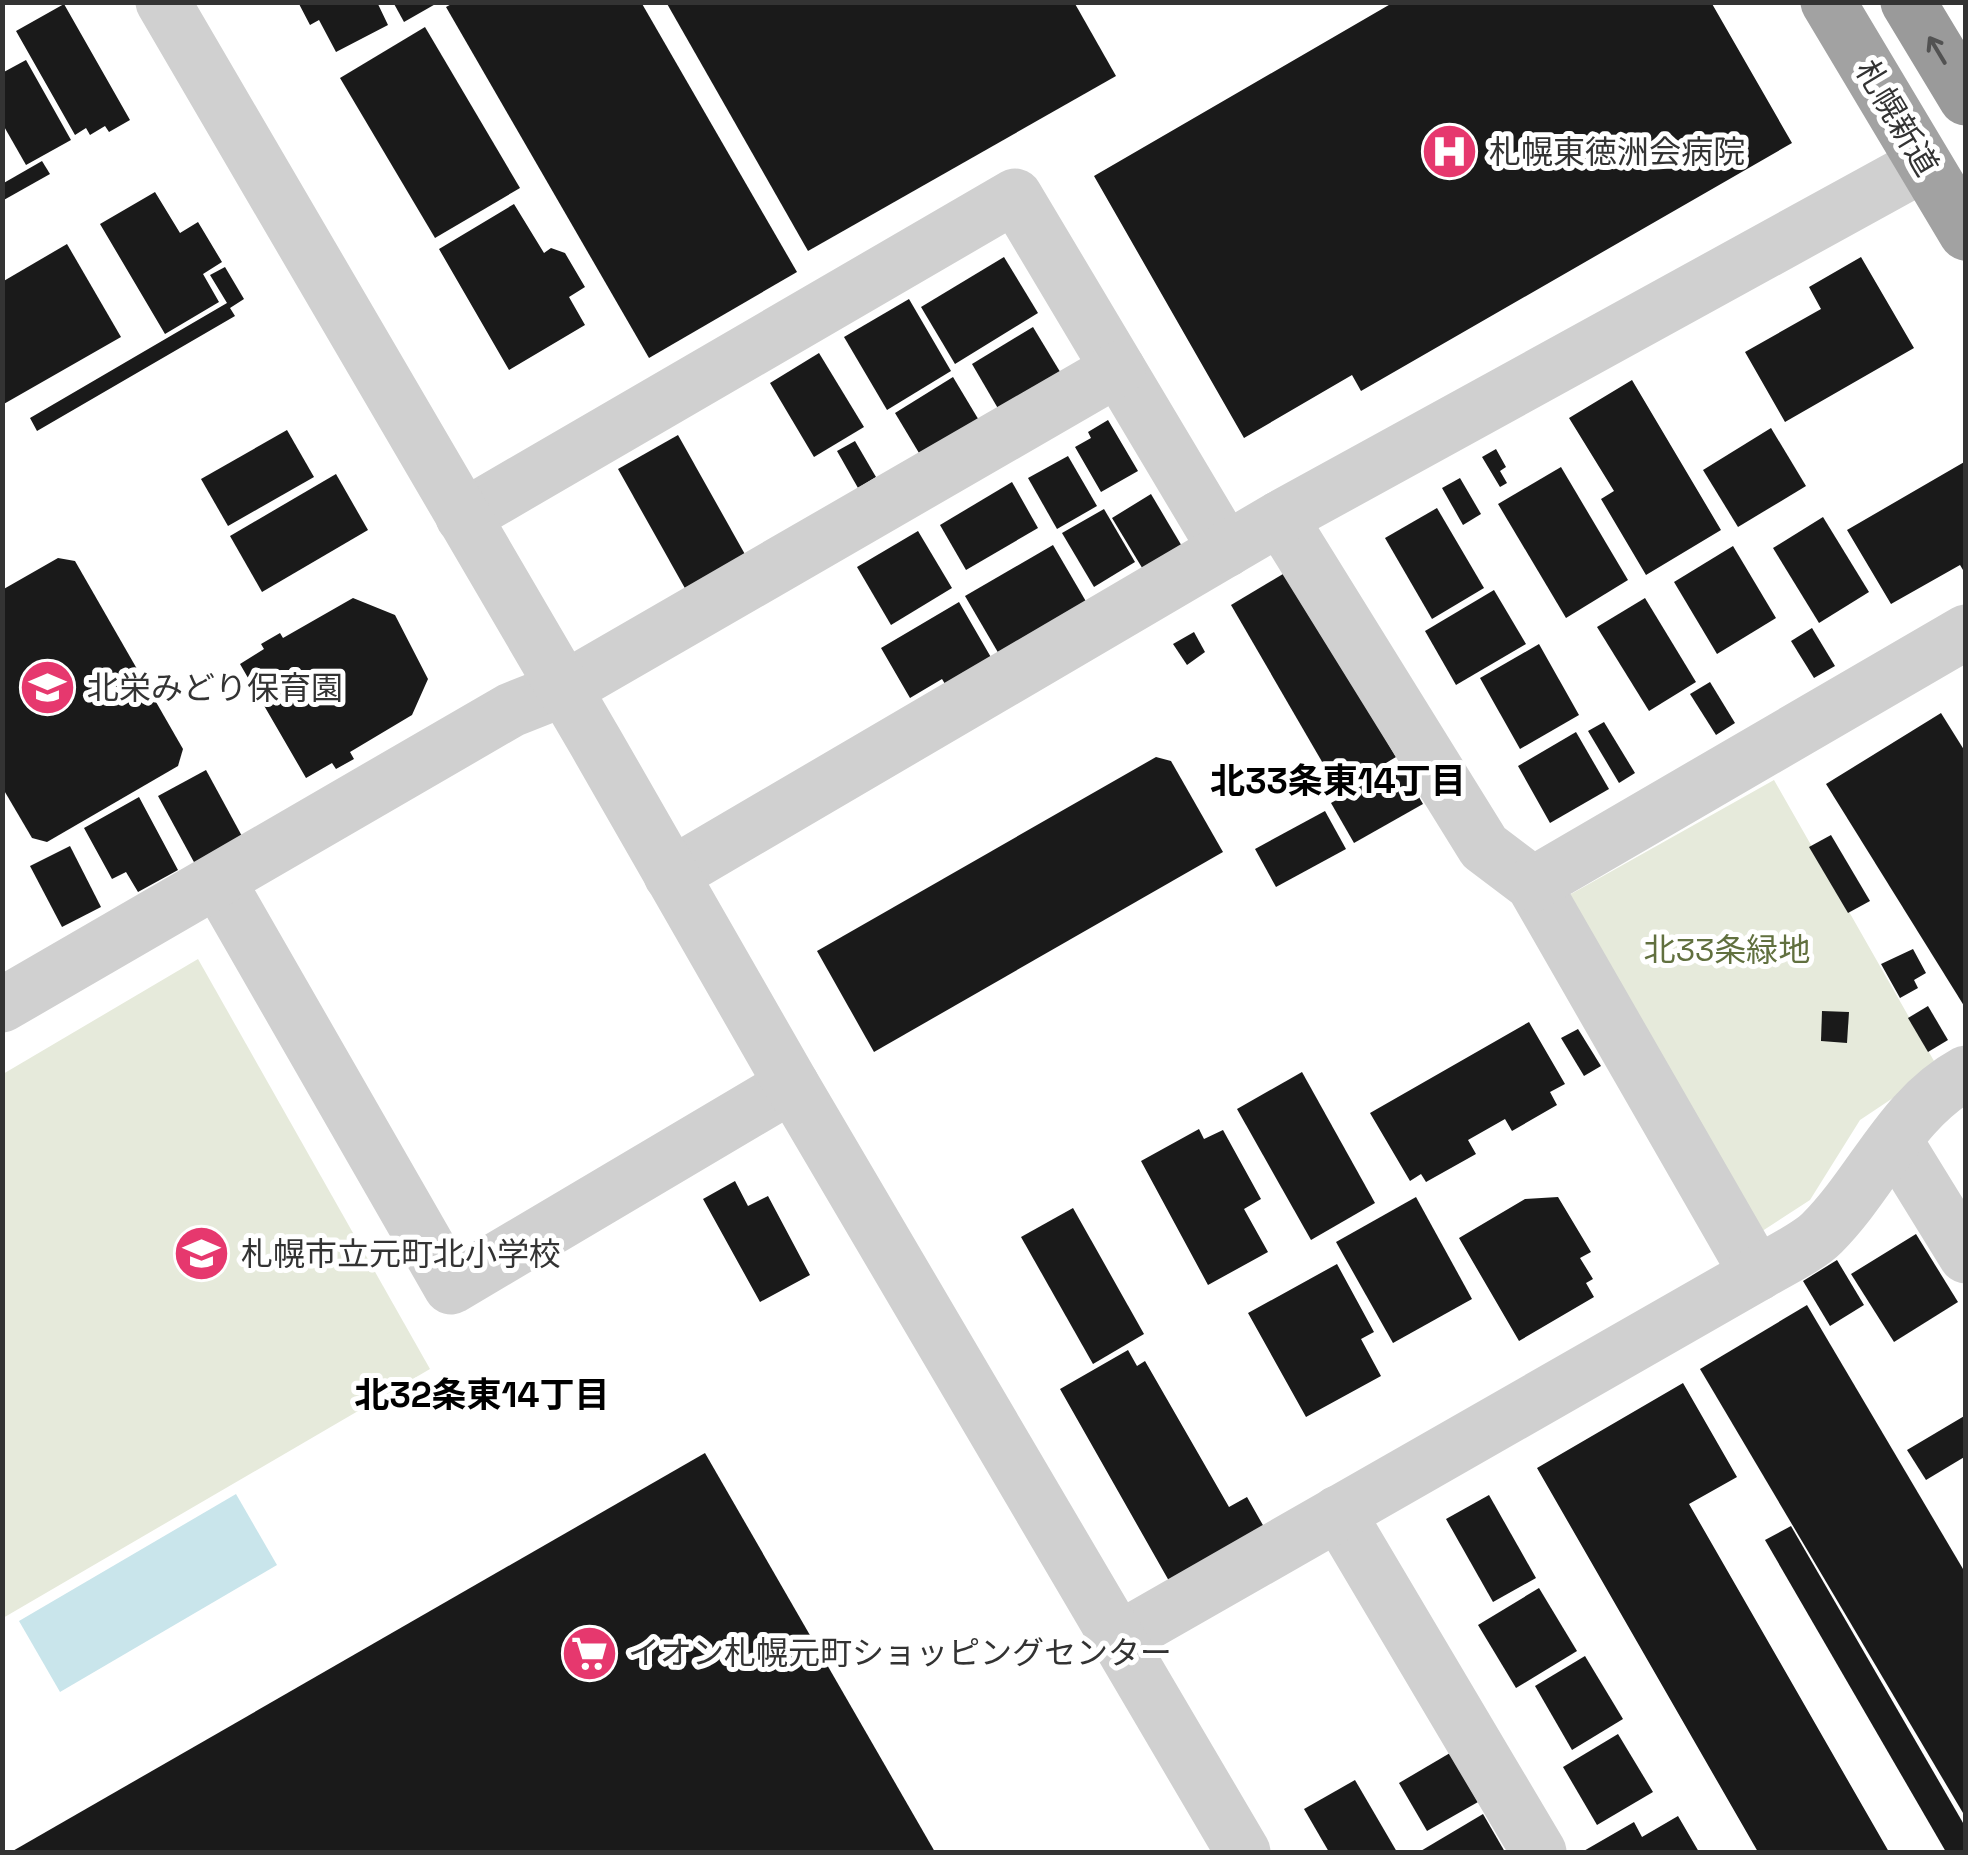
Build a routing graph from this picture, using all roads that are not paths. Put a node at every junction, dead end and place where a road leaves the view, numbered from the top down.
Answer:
1 (1828, 2) edge
2 (1908, 2) edge
3 (164, 3) edge
4 (1966, 98) edge
5 (1924, 164) junction
6 (1966, 233) edge
7 (1118, 368) junction
8 (463, 517) junction
9 (1280, 518) junction
10 (1226, 550) junction
11 (1966, 632) edge
12 (564, 690) junction
13 (671, 875) junction
14 (218, 882) junction
15 (1533, 884) junction
16 (2, 1004) edge
17 (1966, 1074) edge
18 (792, 1086) junction
19 (1895, 1141) junction
20 (1966, 1256) edge
21 (1757, 1274) junction
22 (1338, 1513) junction
23 (1117, 1640) junction
24 (1243, 1852) edge
25 (1539, 1852) edge

1 - 5 highway, 札幌新道
4 -> 2 highway
3 - 8 street
5 - 6 highway, 札幌新道
5 - 9 street
7 - 8 street
7 - 10 street
7 - 12 street
8 - 12 street
9 - 10 street
9 - 15 street
10 - 13 street
11 - 15 street
12 - 13 street
12 - 14 street
13 - 18 street
14 - 16 street
14 - 18 street
15 - 21 street
17 - 19 street
18 - 23 street
19 - 20 street
19 - 21 street
21 - 22 street
22 - 23 street
22 - 25 street
23 - 24 street

